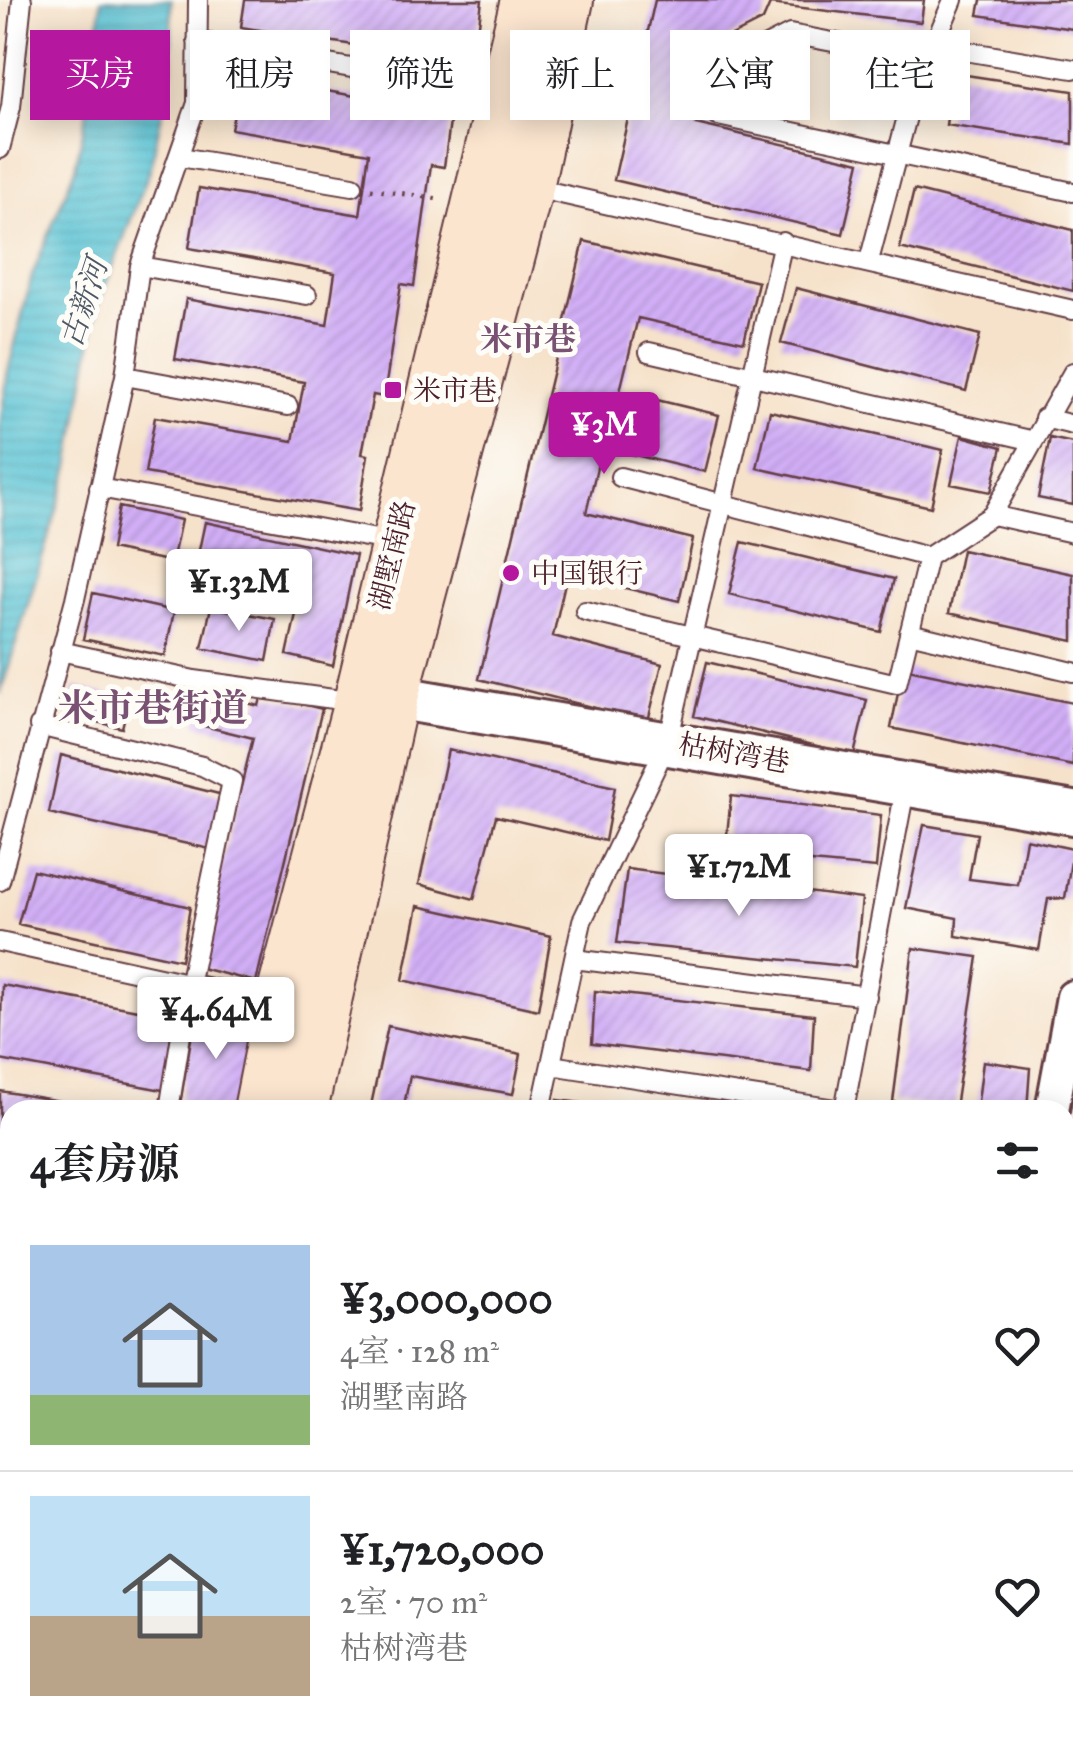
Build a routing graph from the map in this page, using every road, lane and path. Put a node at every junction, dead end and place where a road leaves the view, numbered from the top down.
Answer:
1 (22, 0) edge
2 (198, 0) edge
3 (525, 0) edge
4 (569, 0) edge
5 (953, 0) edge
6 (197, 30) edge
7 (941, 30) edge
8 (830, 39) edge
9 (970, 57) edge
10 (1073, 69) edge
11 (191, 120) edge
12 (907, 120) edge
13 (0, 149) edge
14 (894, 156) junction
15 (180, 157) junction
16 (353, 186) joint
17 (529, 186) junction
18 (1073, 192) edge
19 (477, 205) junction
20 (782, 242) junction
21 (870, 261) junction
22 (140, 266) junction
23 (307, 295) dead end
24 (1073, 310) edge
25 (649, 352) dead end
26 (1073, 372) edge
27 (124, 376) junction
28 (749, 376) junction
29 (288, 406) dead end
30 (1044, 418) junction
31 (1073, 425) edge
32 (1030, 440) junction
33 (620, 477) dead end
34 (98, 488) junction
35 (720, 503) junction
36 (992, 515) junction
37 (1073, 533) edge
38 (394, 542) junction
39 (928, 557) junction
40 (586, 612) dead end
41 (909, 633) junction
42 (691, 636) junction
43 (60, 651) junction
44 (1073, 672) edge
45 (376, 700) junction
46 (39, 726) junction
47 (668, 742) junction
48 (906, 784) junction
49 (1073, 813) edge
50 (0, 882) edge
51 (0, 942) edge
52 (574, 959) junction
53 (188, 985) junction
54 (866, 996) junction
55 (1073, 997) edge
56 (279, 1003) junction
57 (551, 1066) junction
58 (171, 1100) edge
59 (260, 1100) edge
60 (305, 1100) edge
61 (543, 1100) edge
62 (777, 1100) edge
63 (845, 1100) edge
64 (1054, 1100) edge

1 - 13 lane
2 - 6 lane
3 - 19 main road, 湖墅南路
4 - 17 main road, 湖墅南路
5 - 7 lane
8 - 14 lane
9 - 10 lane
11 - 15 lane
12 - 14 lane
14 - 18 lane
14 - 21 lane
15 - 16 lane
15 - 22 lane
16 - 19 path
17 - 20 lane
17 - 45 main road, 湖墅南路
19 - 38 main road, 湖墅南路
20 - 21 lane
20 - 28 lane
21 - 24 lane
22 - 23 lane
22 - 27 lane
25 - 28 lane
26 - 30 lane
27 - 29 lane
27 - 34 lane
28 - 32 lane
28 - 35 lane
30 - 31 lane
30 - 32 lane
32 - 36 lane
33 - 35 lane
34 - 38 lane
34 - 43 lane
35 - 39 lane
35 - 42 lane
36 - 37 lane
36 - 39 lane
38 - 45 main road, 湖墅南路
39 - 41 lane
40 - 42 lane
41 - 42 lane
41 - 44 lane
42 - 47 lane
43 - 45 lane
43 - 46 lane
45 - 47 street, 枯树湾巷
45 - 56 main road, 湖墅南路
45 - 60 main road, 湖墅南路
46 - 50 lane
46 - 53 lane
47 - 48 street, 枯树湾巷
47 - 52 lane
48 - 49 street, 枯树湾巷
48 - 54 lane
51 - 53 lane
52 - 54 lane
52 - 57 lane
53 - 56 lane
53 - 58 lane
54 - 63 lane
55 - 64 street
56 - 59 main road, 湖墅南路
57 - 61 lane
57 - 62 lane

